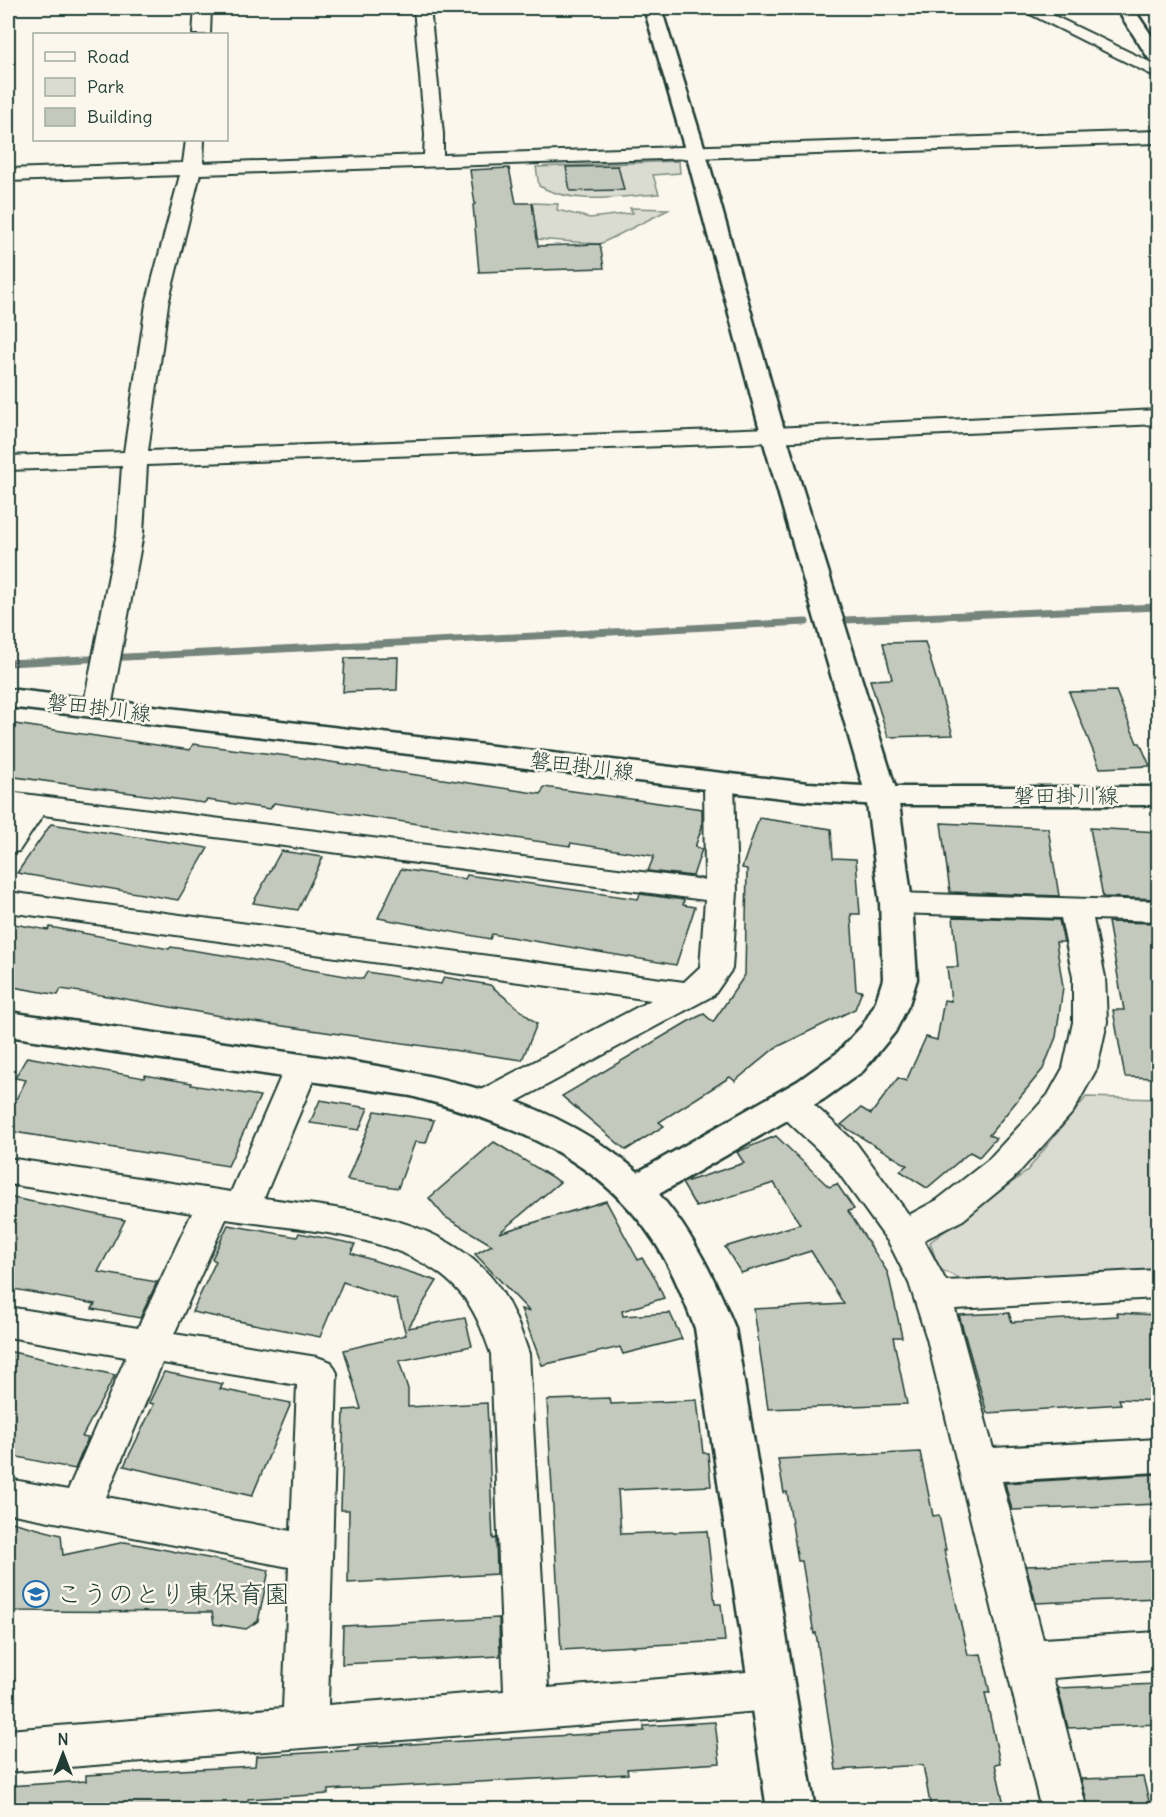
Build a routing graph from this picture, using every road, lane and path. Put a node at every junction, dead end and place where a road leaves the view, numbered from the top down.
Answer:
1 (203, 8) edge
2 (422, 8) edge
3 (652, 8) edge
4 (1026, 8) edge
5 (1125, 8) edge
6 (202, 33) edge
7 (1158, 58) edge
8 (1158, 73) edge
9 (1158, 137) edge
10 (195, 141) edge
11 (696, 153) junction
12 (433, 160) junction
13 (190, 168) junction
14 (8, 175) edge
15 (1158, 417) edge
16 (773, 435) junction
17 (135, 459) junction
18 (8, 463) edge
19 (8, 698) edge
20 (97, 708) junction
21 (719, 782) junction
22 (882, 796) junction
23 (1158, 796) edge
24 (21, 802) edge
25 (8, 844) edge
26 (721, 892) junction
27 (8, 902) edge
28 (896, 903) junction
29 (1075, 908) junction
30 (1158, 911) edge
31 (688, 994) junction
32 (8, 1024) edge
33 (302, 1067) junction
34 (485, 1103) junction
35 (790, 1103) junction
36 (8, 1171) edge
37 (636, 1190) junction
38 (228, 1206) junction
39 (903, 1235) junction
40 (1158, 1284) edge
41 (932, 1296) junction
42 (8, 1322) edge
43 (150, 1345) junction
44 (1158, 1455) edge
45 (976, 1466) junction
46 (8, 1496) edge
47 (80, 1509) junction
48 (311, 1553) junction
49 (1158, 1651) edge
50 (1028, 1660) junction
51 (771, 1690) junction
52 (527, 1709) junction
53 (305, 1727) junction
54 (8, 1751) edge
55 (791, 1809) edge
56 (1064, 1809) edge

1 - 6 street
2 - 12 street
3 - 11 street
4 - 8 street
5 - 7 street
9 - 11 street
10 - 13 street
11 - 12 street
11 - 16 street
12 - 13 street
13 - 14 street
13 - 17 street
15 - 16 street
16 - 17 street
16 - 22 street
17 - 18 street
17 - 20 street
19 - 20 street, 磐田掛川線
20 - 21 street, 磐田掛川線
21 - 22 street, 磐田掛川線
21 - 26 street
22 - 23 street, 磐田掛川線
22 - 28 street
24 - 25 street
24 - 26 street
26 - 31 street
27 - 31 street
28 - 29 street
28 - 35 street
29 - 30 street
29 - 39 street
31 - 34 street
32 - 33 street
33 - 34 street
33 - 38 street
34 - 37 street
35 - 37 street
35 - 39 street
36 - 38 street
37 - 51 street
38 - 43 street
38 - 52 street
39 - 41 street
40 - 41 street
41 - 45 street
42 - 43 street
43 - 47 street
43 - 48 street
44 - 45 street
45 - 50 street
46 - 47 street
47 - 48 street
48 - 53 street
49 - 50 street
50 - 56 street
51 - 52 street
51 - 55 street
52 - 53 street
53 - 54 street

